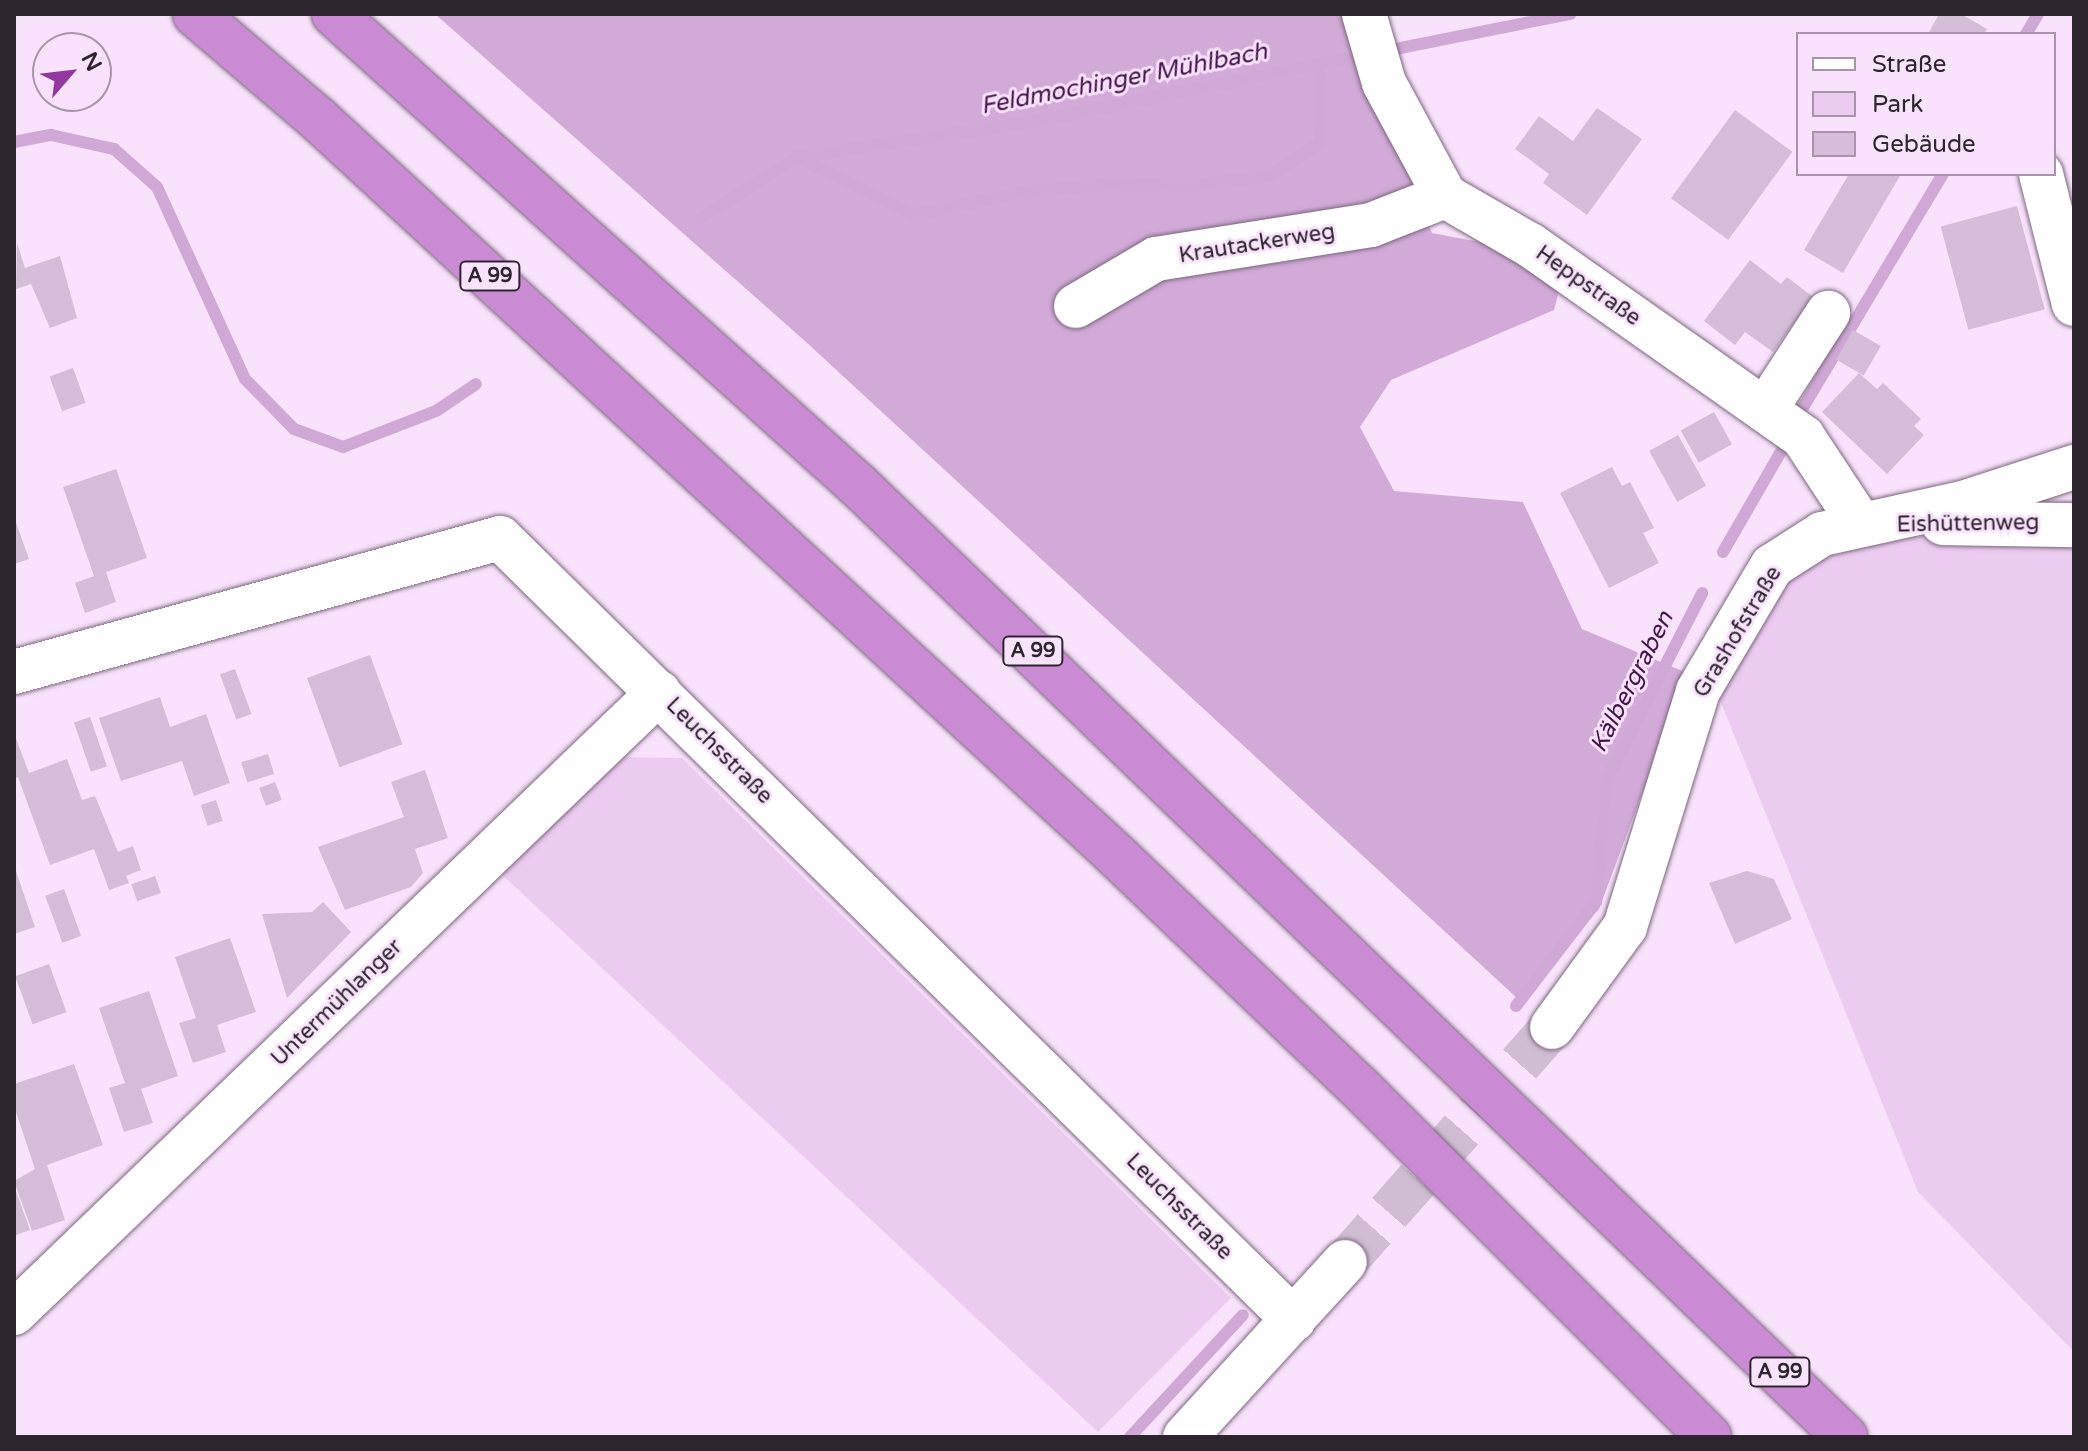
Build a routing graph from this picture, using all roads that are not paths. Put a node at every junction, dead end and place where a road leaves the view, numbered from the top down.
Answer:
1 (195, 14) edge
2 (334, 14) edge
3 (1364, 14) edge
4 (2042, 176) edge
5 (1445, 196) junction
6 (2074, 304) edge
7 (1076, 306) dead end
8 (1828, 313) dead end
9 (1765, 410) junction
10 (2074, 467) edge
11 (1861, 525) junction
12 (2074, 525) edge
13 (14, 672) edge
14 (659, 692) junction
15 (1552, 1027) tunnel mouth
16 (1345, 1262) tunnel mouth
17 (14, 1313) edge
18 (1294, 1320) junction
19 (1185, 1437) edge
20 (1709, 1437) edge
21 (1845, 1437) edge

1 - 20 highway, A 99
2 - 21 highway, A 99
3 - 5 street
4 - 6 street
5 - 7 street, Krautackerweg
5 - 9 street, Heppstraße
8 - 9 street
9 - 11 street, Heppstraße
10 - 11 street, Grashofstraße
11 - 12 street, Eishüttenweg
11 - 15 street, Grashofstraße
13 - 14 street, Leuchsstraße
14 - 17 street, Untermühlanger
14 - 18 street, Leuchsstraße
16 - 18 street
18 - 19 street

